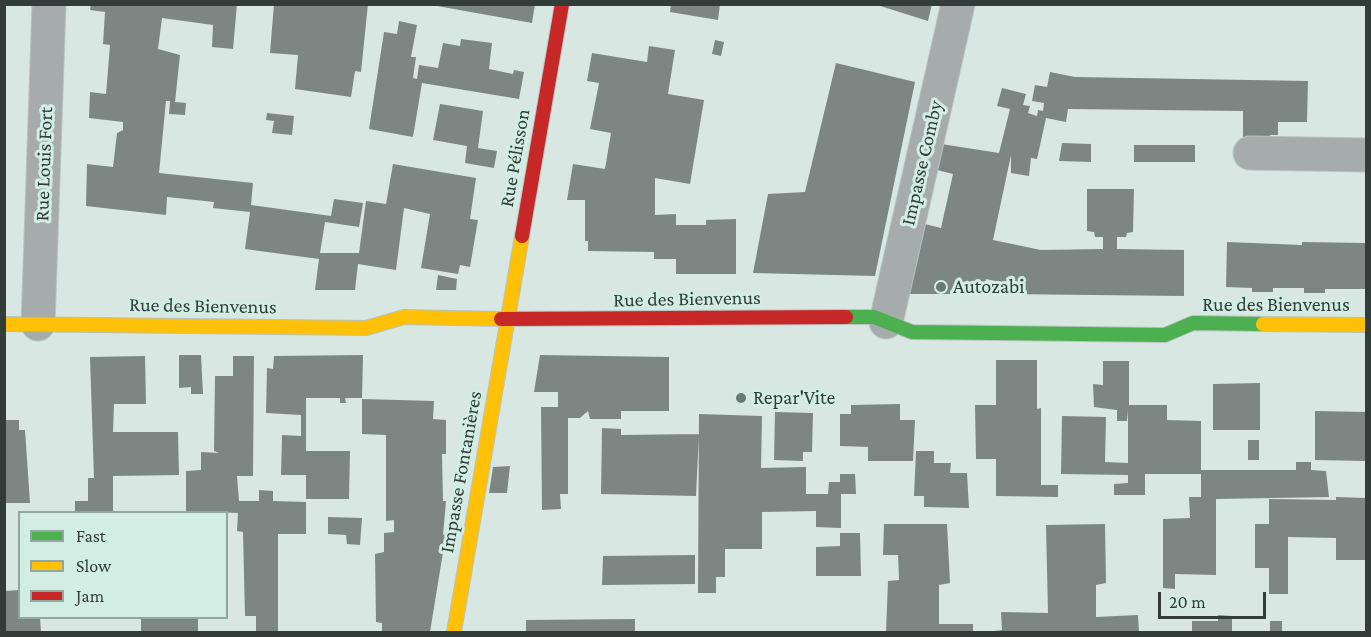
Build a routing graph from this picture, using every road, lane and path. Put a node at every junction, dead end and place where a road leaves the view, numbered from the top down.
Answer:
1 (49, 4) edge
2 (562, 4) edge
3 (958, 4) edge
4 (1250, 153) dead end
5 (1366, 155) edge
6 (506, 318) junction
7 (886, 322) junction
8 (4, 324) edge
9 (38, 324) junction
10 (1366, 325) edge
11 (454, 633) edge

1 - 9 street, Rue Louis Fort
2 - 6 street, Rue Pélisson
3 - 7 street, Impasse Comby
4 - 5 street
6 - 7 street, Rue des Bienvenus
6 - 9 street, Rue des Bienvenus
6 - 11 street, Impasse Fontanières
7 - 10 street, Rue des Bienvenus
8 - 9 street, Rue des Bienvenus

